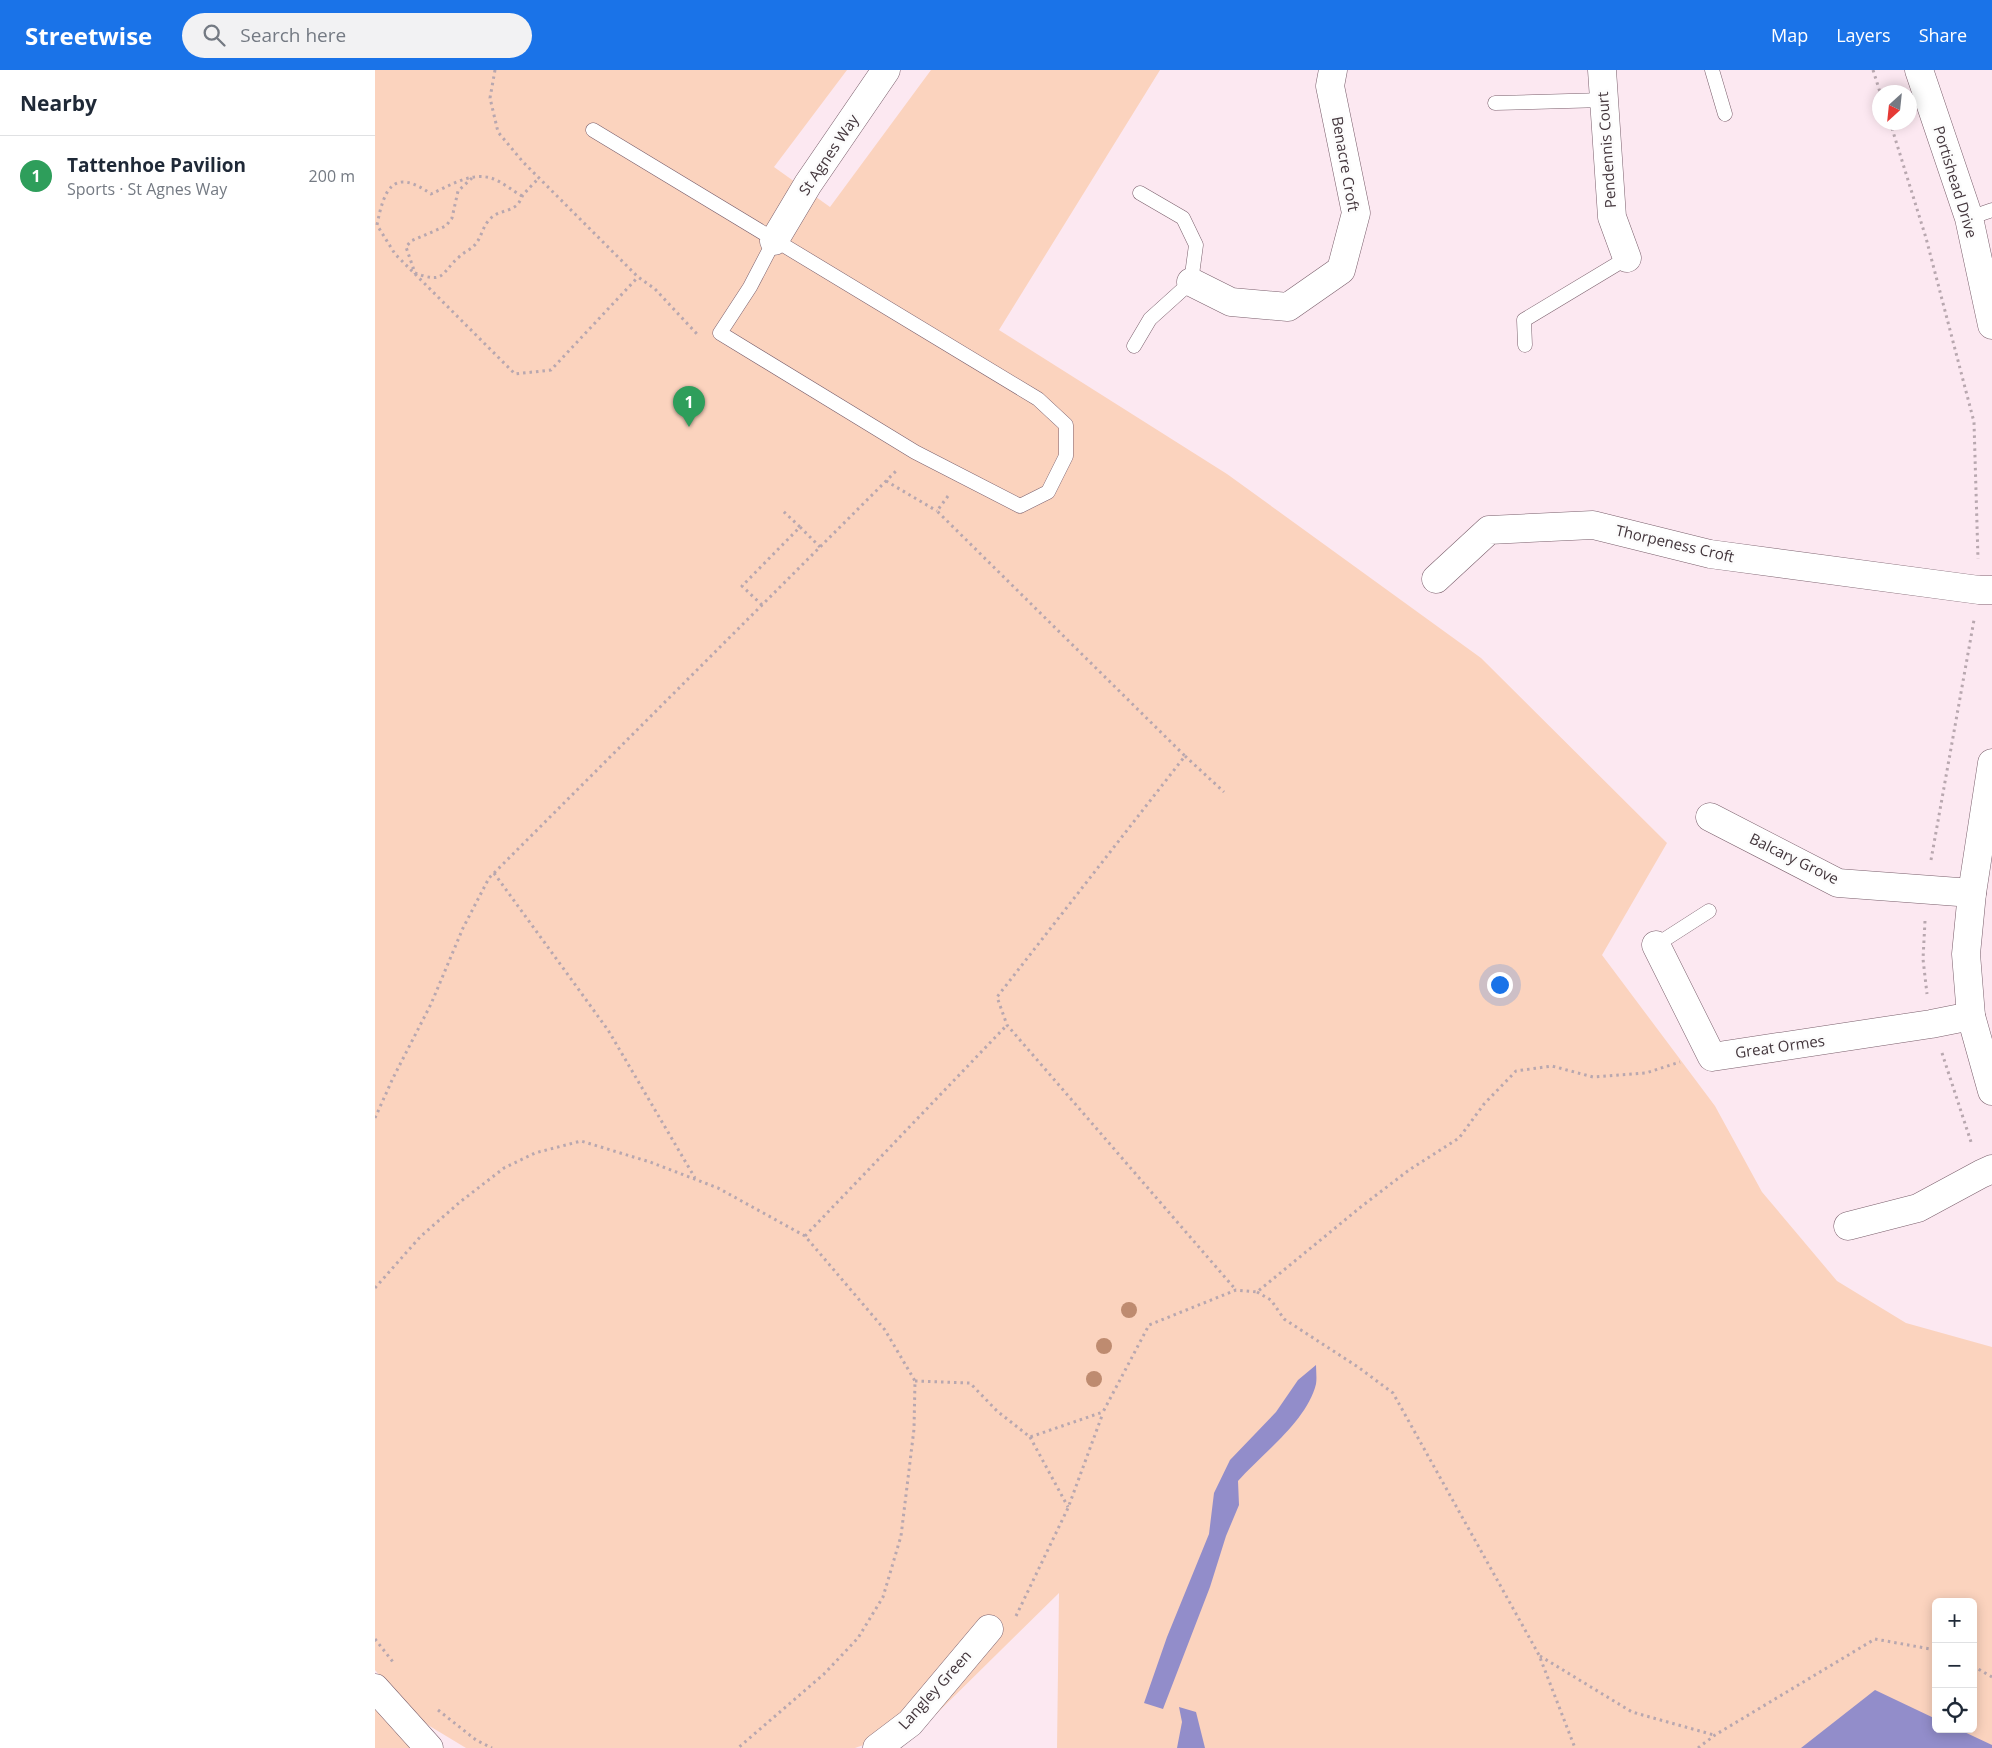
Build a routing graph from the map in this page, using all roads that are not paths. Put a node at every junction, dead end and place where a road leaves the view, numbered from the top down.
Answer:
1 (886, 70) edge
2 (1333, 70) edge
3 (1602, 70) edge
4 (1712, 70) edge
5 (1919, 70) edge
6 (1604, 100) junction
7 (1495, 103) dead end
8 (1725, 114) dead end
9 (593, 130) dead end
10 (1139, 193) dead end
11 (1980, 214) edge
12 (774, 241) junction
13 (1627, 258) joint
14 (1191, 282) junction
15 (1992, 325) edge
16 (1525, 345) dead end
17 (1134, 346) dead end
18 (1436, 579) dead end
19 (1985, 590) edge
20 (1992, 763) edge
21 (1710, 816) dead end
22 (1971, 893) junction
23 (1709, 911) dead end
24 (1656, 945) joint
25 (1971, 1016) junction
26 (1991, 1087) edge
27 (1986, 1171) edge
28 (1848, 1226) dead end
29 (989, 1629) dead end
30 (375, 1688) edge
31 (429, 1748) edge
32 (877, 1748) edge

1 - 12 street, St Agnes Way
2 - 14 street, Benacre Croft
3 - 6 street, Pendennis Court
4 - 8 lane
5 - 11 street, Portishead Drive
6 - 7 lane
6 - 13 street, Pendennis Court
9 - 12 lane
10 - 14 lane
11 - 15 street, Portishead Drive
12 - 12 lane
13 - 16 lane
14 - 17 lane
18 - 19 street, Thorpeness Croft
20 - 22 street
21 - 22 street, Balcary Grove
22 - 25 street
23 - 24 lane
24 - 25 street, Great Ormes
25 - 26 street
27 - 28 street
29 - 32 street, Langley Green
30 - 31 street

